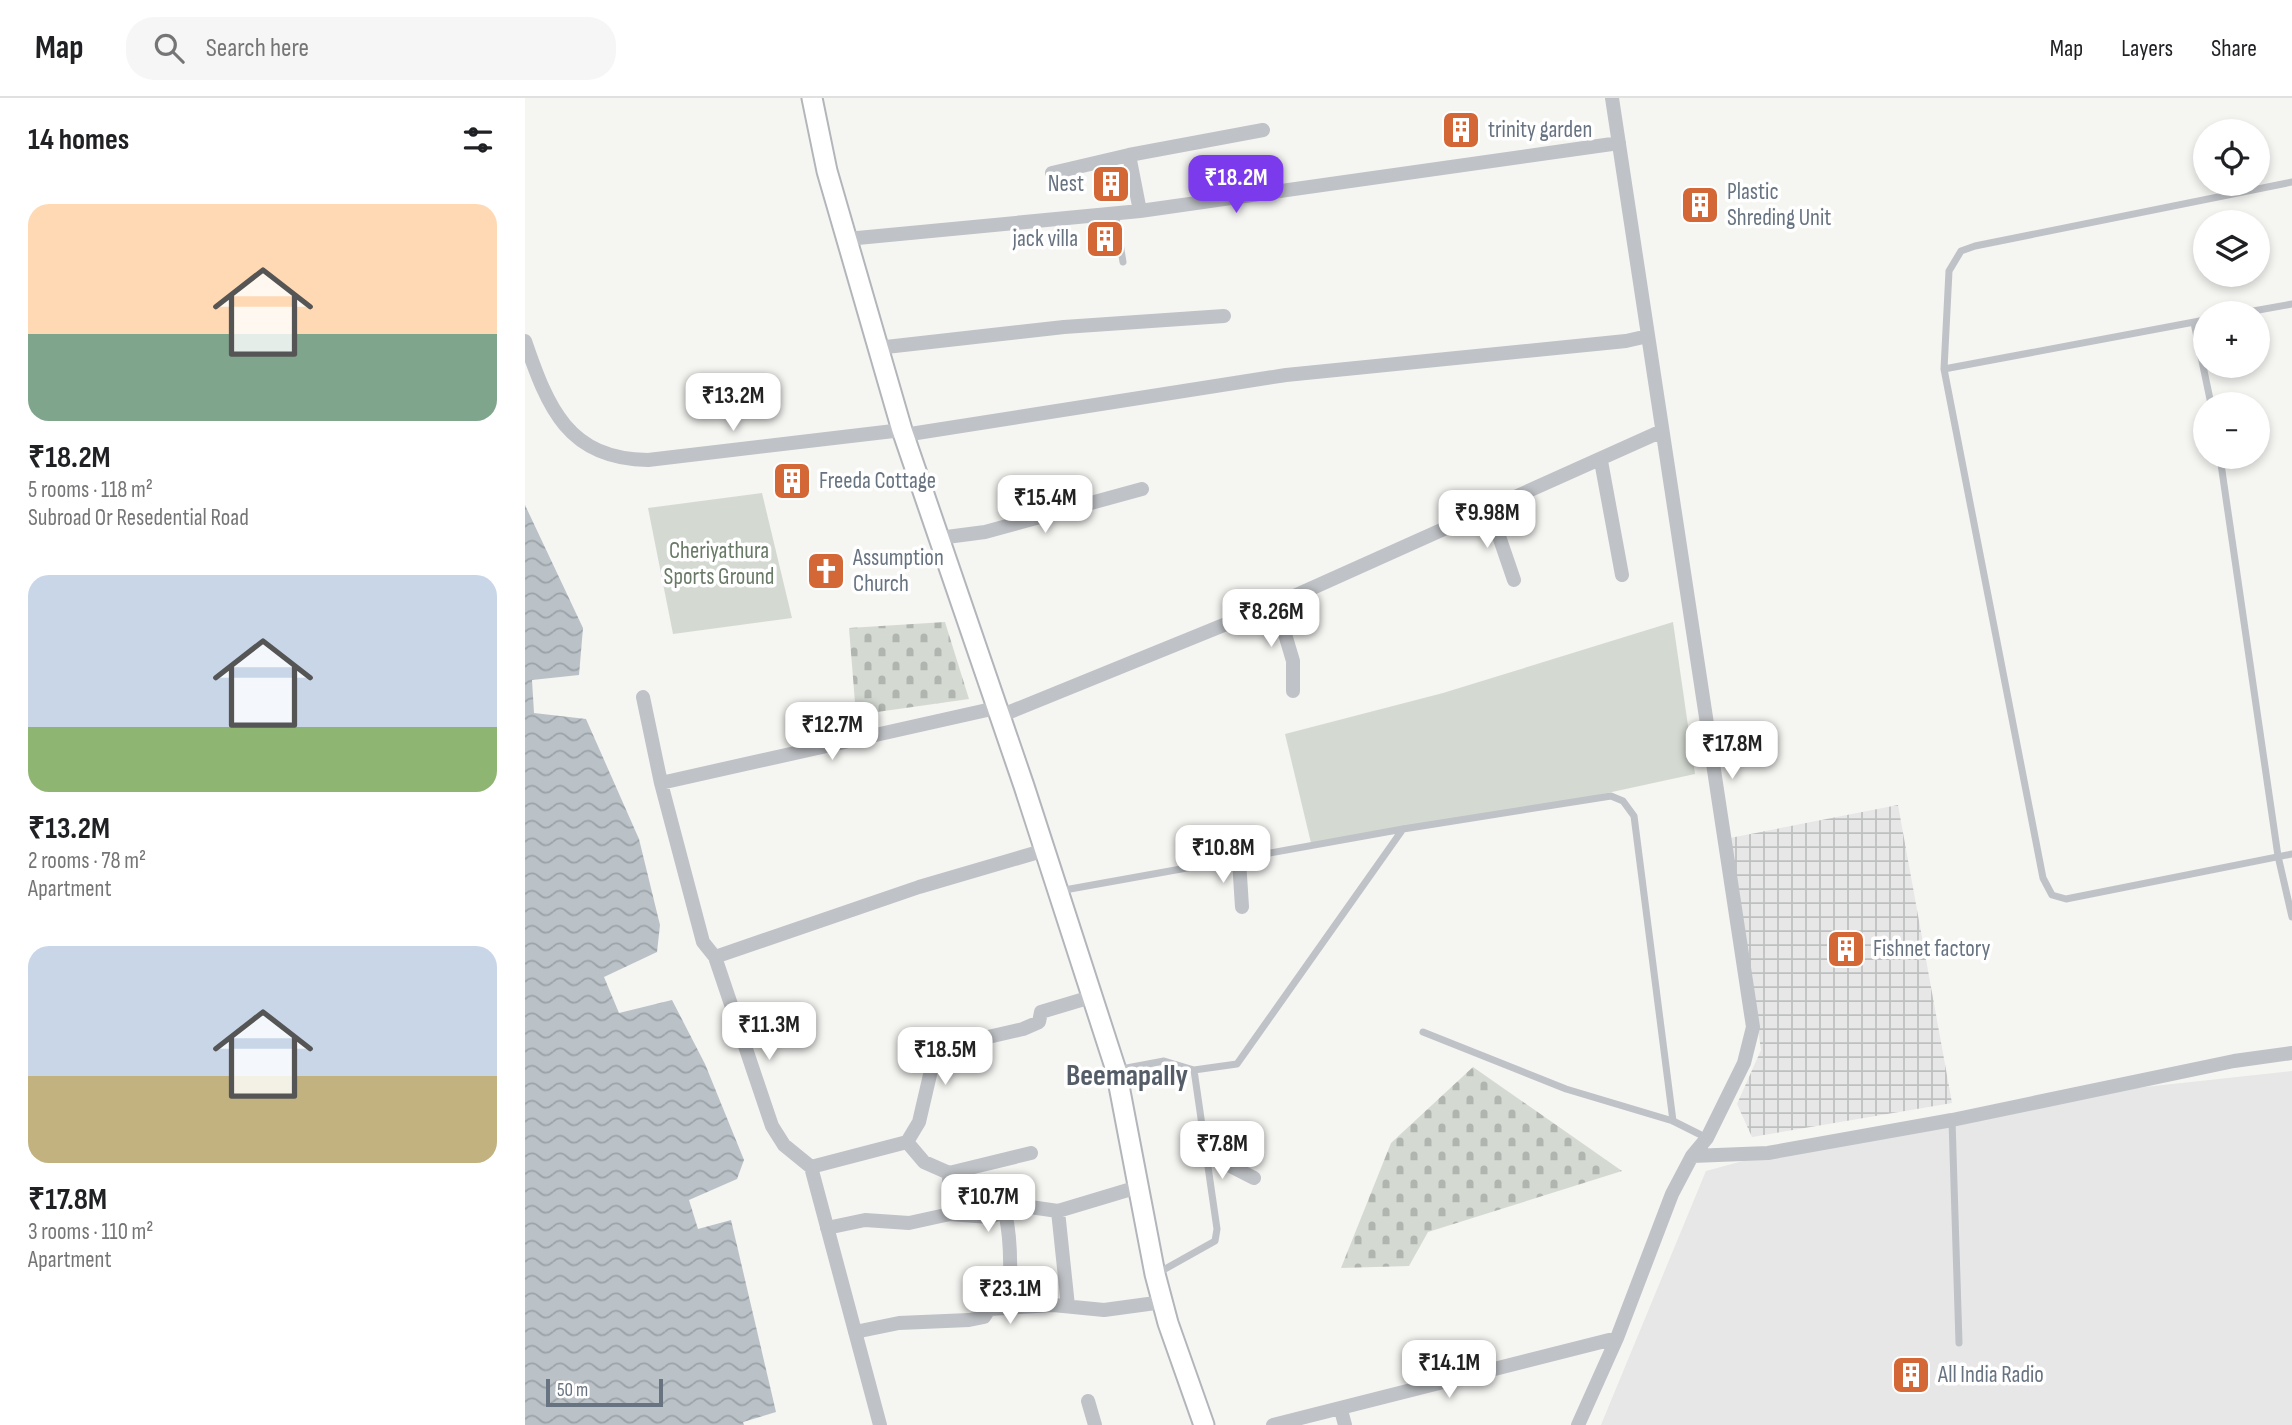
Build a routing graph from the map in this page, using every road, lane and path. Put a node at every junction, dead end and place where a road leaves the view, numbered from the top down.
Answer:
1 (812, 98) edge
2 (1612, 98) edge
3 (1263, 130) dead end
4 (1619, 144) junction
5 (1129, 155) junction
6 (1052, 173) dead end
7 (2292, 182) edge
8 (1140, 211) junction
9 (1115, 212) junction
10 (847, 239) junction
11 (1123, 262) dead end
12 (2292, 304) edge
13 (2270, 308) edge
14 (1224, 316) dead end
15 (2193, 323) edge
16 (1648, 336) junction
17 (525, 341) edge
18 (877, 348) junction
19 (1944, 369) junction
20 (1662, 431) junction
21 (903, 432) junction
22 (1601, 461) junction
23 (2222, 469) edge
24 (1142, 489) dead end
25 (1490, 510) junction
26 (939, 538) junction
27 (1622, 575) dead end
28 (1514, 580) dead end
29 (1276, 604) junction
30 (1293, 691) dead end
31 (643, 697) dead end
32 (998, 712) junction
33 (661, 783) junction
34 (1403, 829) junction
35 (1042, 851) junction
36 (2292, 854) edge
37 (2278, 856) junction
38 (1239, 860) junction
39 (1056, 892) junction
40 (1242, 907) dead end
41 (2292, 917) edge
42 (715, 957) junction
43 (1091, 997) junction
44 (1423, 1032) dead end
45 (2292, 1053) edge
46 (1116, 1070) junction
47 (1193, 1070) junction
48 (1952, 1120) junction
49 (1673, 1121) junction
50 (1707, 1138) junction
51 (907, 1142) junction
52 (1031, 1153) dead end
53 (1207, 1154) junction
54 (1692, 1156) junction
55 (811, 1167) junction
56 (949, 1173) junction
57 (1254, 1178) dead end
58 (1138, 1187) junction
59 (1058, 1211) junction
60 (1005, 1212) junction
61 (950, 1214) junction
62 (827, 1228) junction
63 (1156, 1274) junction
64 (1163, 1302) junction
65 (1068, 1306) junction
66 (1008, 1309) junction
67 (855, 1332) junction
68 (1617, 1338) junction
69 (1959, 1343) dead end
70 (1089, 1401) dead end
71 (1341, 1410) junction
72 (880, 1425) edge
73 (1095, 1425) edge
74 (1204, 1425) edge
75 (1273, 1425) edge
76 (1346, 1425) edge
77 (1577, 1425) edge

1 - 10 main road
2 - 4 street
3 - 5 street
4 - 8 street
4 - 16 street
5 - 6 street
5 - 8 street
7 - 19 lane
8 - 9 street
9 - 10 street
9 - 11 lane
10 - 18 main road
12 - 13 lane
14 - 18 street
15 - 19 lane
16 - 20 street
16 - 21 street
17 - 21 street
18 - 21 main road
19 - 37 lane
20 - 22 street
20 - 50 street
21 - 26 main road
22 - 25 street
22 - 27 street
23 - 37 lane
24 - 26 street
25 - 28 street
25 - 29 street
26 - 32 main road
29 - 30 street
29 - 32 street
31 - 33 street
32 - 33 street
32 - 35 main road
33 - 42 street
34 - 38 lane
34 - 47 lane
34 - 49 lane
35 - 39 main road
35 - 42 street
36 - 37 lane
37 - 41 lane
38 - 39 lane
38 - 40 street
39 - 43 main road
42 - 55 street
43 - 46 main road
43 - 51 street
44 - 49 lane
45 - 48 street
46 - 47 lane
46 - 58 main road
47 - 53 lane
48 - 54 street
48 - 69 lane
49 - 50 lane
50 - 54 street
51 - 55 street
51 - 56 street
52 - 56 street
53 - 57 street
53 - 63 lane
54 - 68 street
55 - 62 street
56 - 61 street
58 - 59 street
58 - 63 main road
59 - 60 street
59 - 65 street
60 - 61 street
60 - 66 street
61 - 62 street
62 - 67 street
63 - 64 main road
64 - 65 street
64 - 74 main road
65 - 66 street
66 - 67 street
67 - 72 street
68 - 71 street
68 - 77 street
70 - 73 street
71 - 75 street
71 - 76 street

